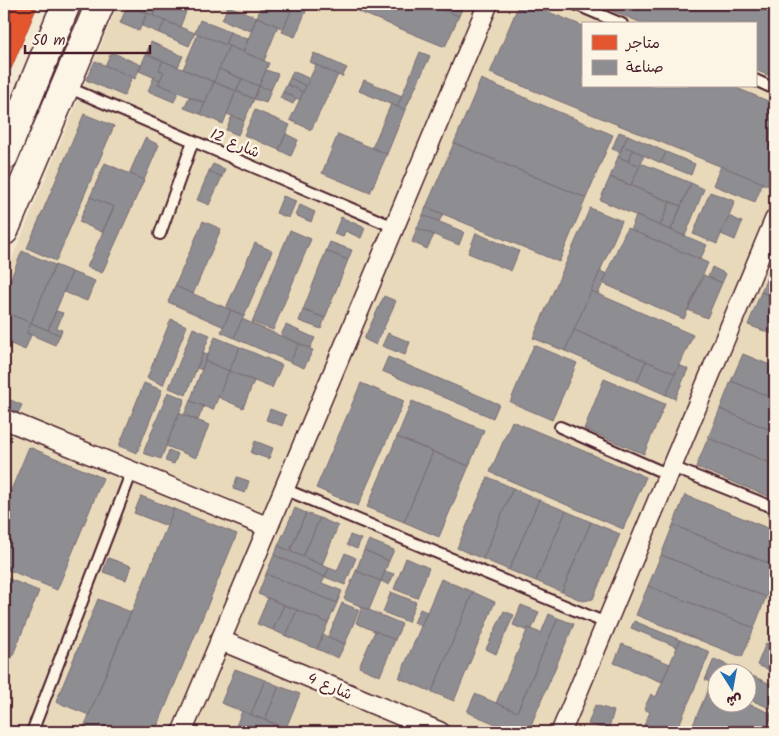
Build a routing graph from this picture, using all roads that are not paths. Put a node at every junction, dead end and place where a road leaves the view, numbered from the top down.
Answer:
1 (66, 4) edge
2 (100, 4) edge
3 (488, 4) edge
4 (575, 4) edge
5 (617, 22) edge
6 (756, 80) edge
7 (64, 86) junction
8 (775, 89) edge
9 (192, 141) junction
10 (5, 148) edge
11 (775, 219) edge
12 (394, 228) junction
13 (4, 231) edge
14 (160, 234) dead end
15 (4, 419) edge
16 (560, 427) dead end
17 (670, 471) junction
18 (132, 472) junction
19 (284, 489) junction
20 (775, 508) edge
21 (268, 527) junction
22 (606, 623) junction
23 (220, 640) junction
24 (32, 732) edge
25 (182, 732) edge
26 (440, 732) edge
27 (561, 732) edge

1 - 10 main road
2 - 7 main road
3 - 12 street
4 - 5 lane
6 - 8 lane
7 - 9 lane, شارع 12
7 - 13 main road
9 - 12 lane, شارع 12
9 - 14 lane
11 - 17 street
12 - 19 street
15 - 18 street
16 - 17 lane
17 - 20 lane
17 - 22 street
18 - 21 street
18 - 24 lane
19 - 21 street
19 - 22 lane
21 - 23 street
22 - 27 street
23 - 25 street
23 - 26 street, شارع 4

